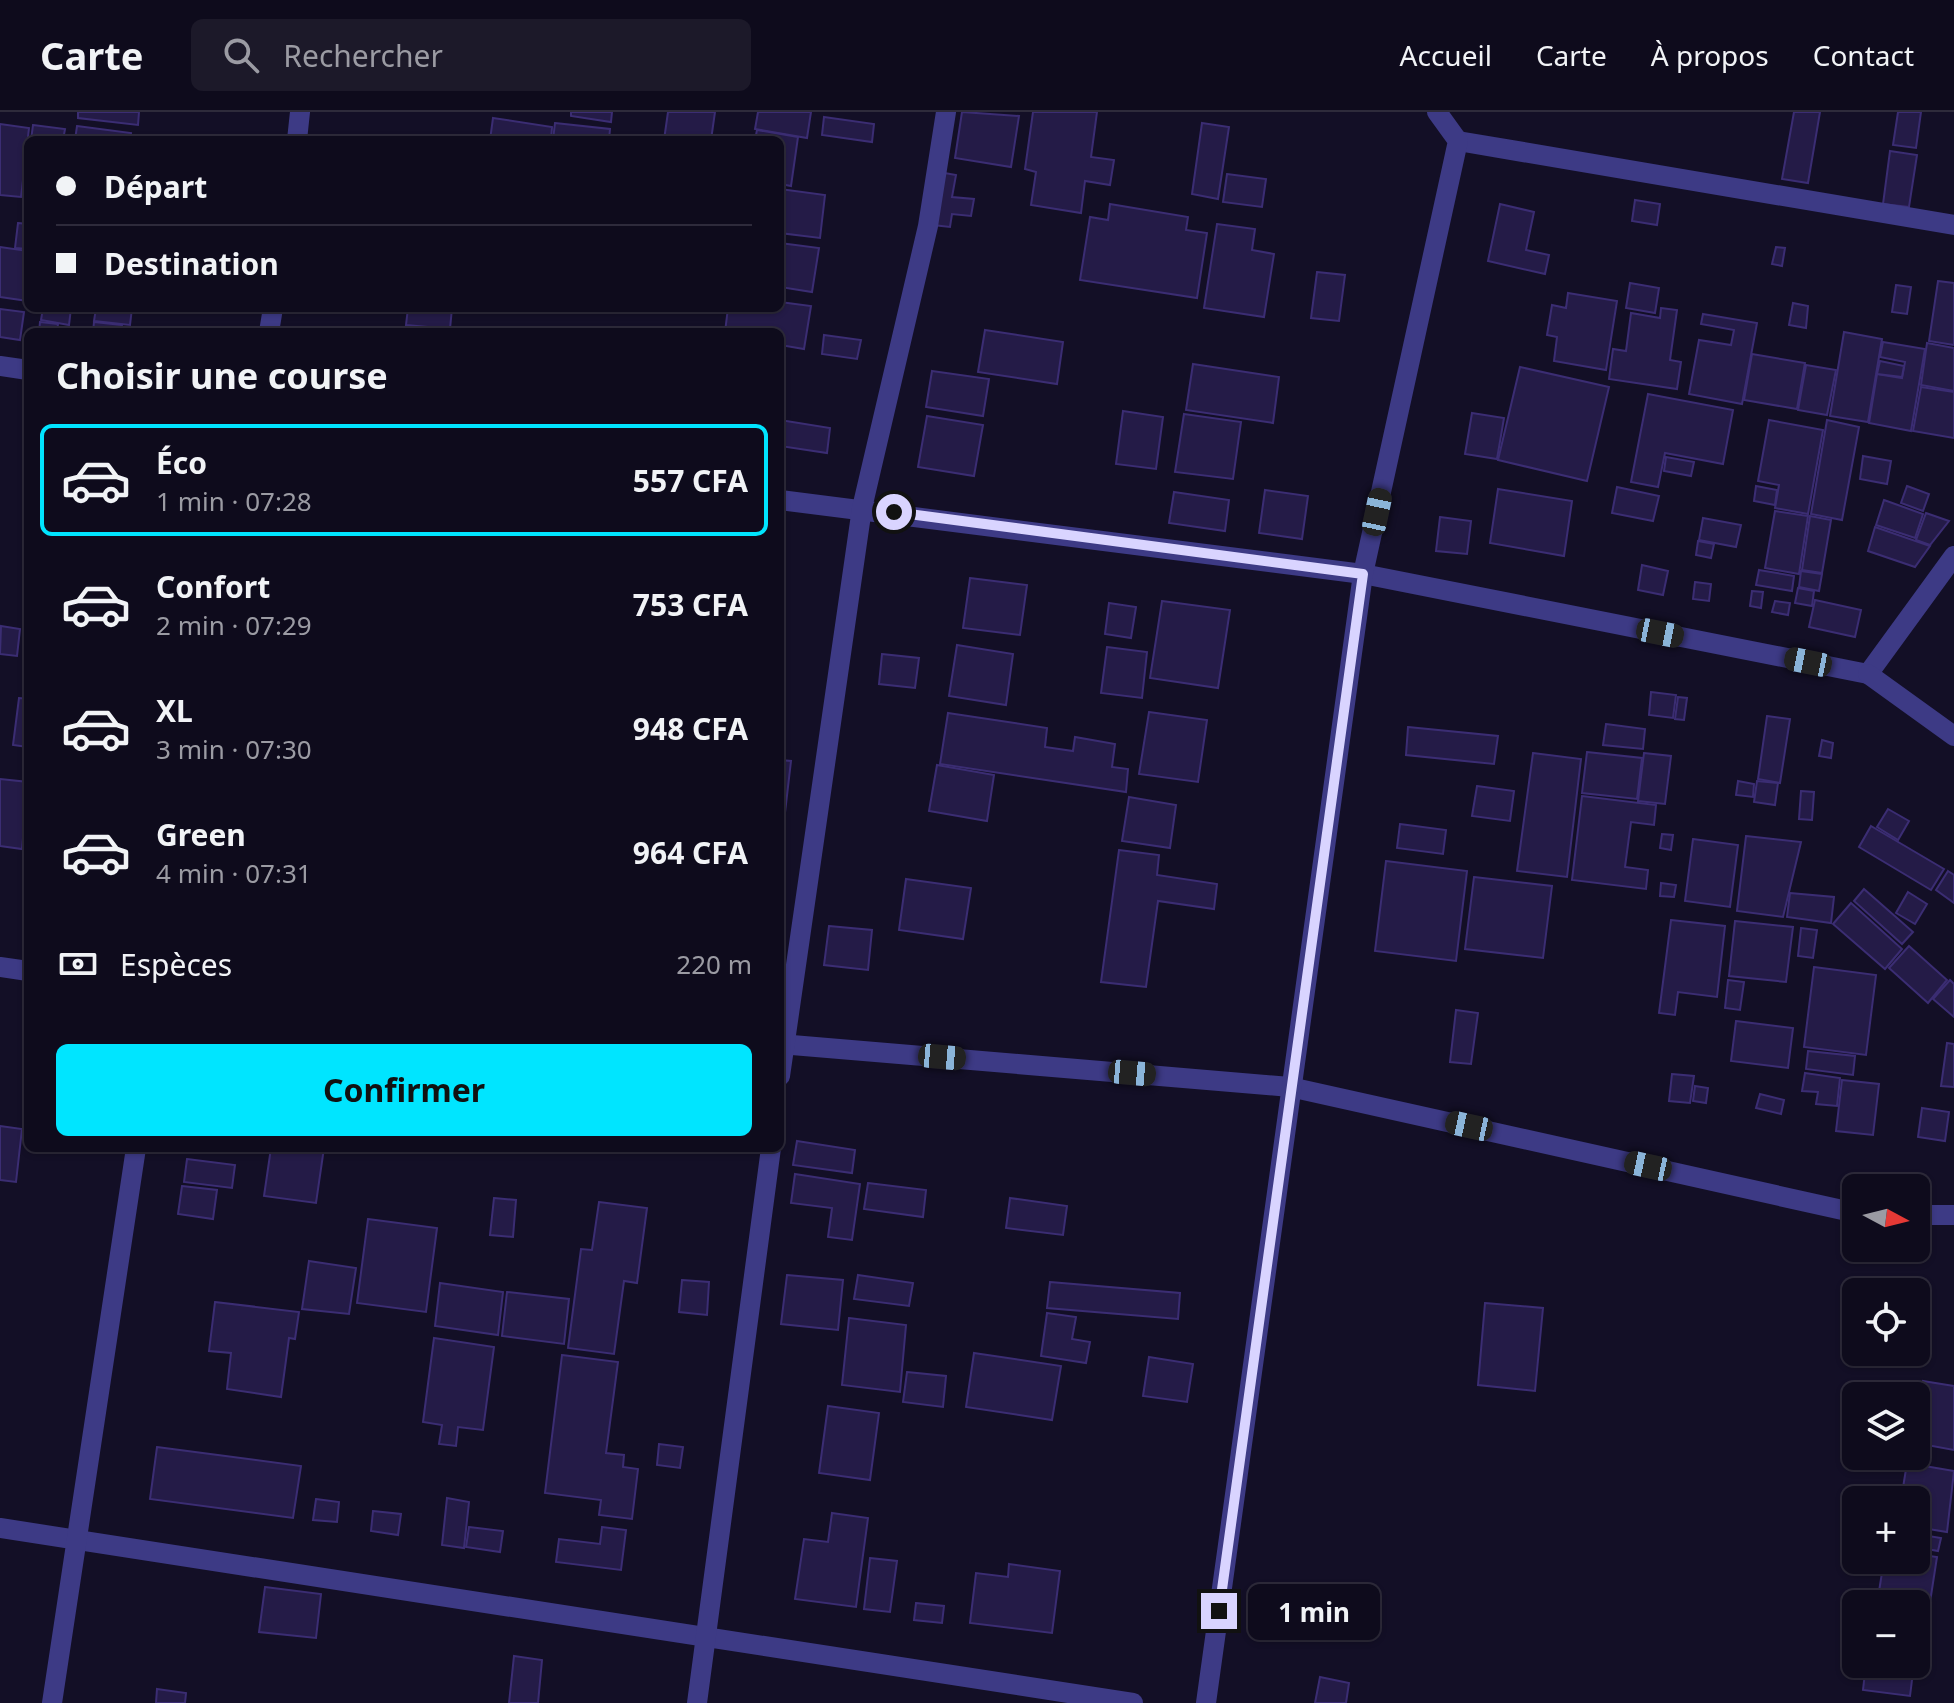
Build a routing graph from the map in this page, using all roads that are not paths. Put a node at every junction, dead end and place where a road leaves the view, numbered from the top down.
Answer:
1 (300, 112) edge
2 (946, 112) edge
3 (1437, 112) edge
4 (297, 136) edge
5 (1458, 141) junction
6 (1954, 225) edge
7 (0, 366) edge
8 (24, 369) edge
9 (784, 500) edge
10 (862, 508) junction
11 (1954, 556) edge
12 (1363, 574) junction
13 (1868, 674) junction
14 (1954, 736) edge
15 (0, 967) edge
16 (24, 970) edge
17 (784, 1031) edge
18 (784, 1044) edge
19 (1290, 1087) junction
20 (135, 1152) edge
21 (770, 1152) edge
22 (1842, 1210) edge
23 (1930, 1215) edge
24 (1954, 1215) edge
25 (0, 1528) edge
26 (78, 1539) junction
27 (706, 1639) junction
28 (52, 1703) edge
29 (697, 1703) edge
30 (1133, 1703) edge
31 (1206, 1703) edge

1 - 4 street
2 - 10 street
3 - 5 street
5 - 6 street
5 - 12 street
7 - 8 street
9 - 10 street
10 - 12 street
10 - 17 street
11 - 13 street
12 - 13 street
12 - 19 street
13 - 14 street
15 - 16 street
18 - 19 street
19 - 22 street
19 - 31 street
20 - 26 street
21 - 27 street
23 - 24 street
25 - 26 street
26 - 27 street
26 - 28 street
27 - 29 street
27 - 30 street

